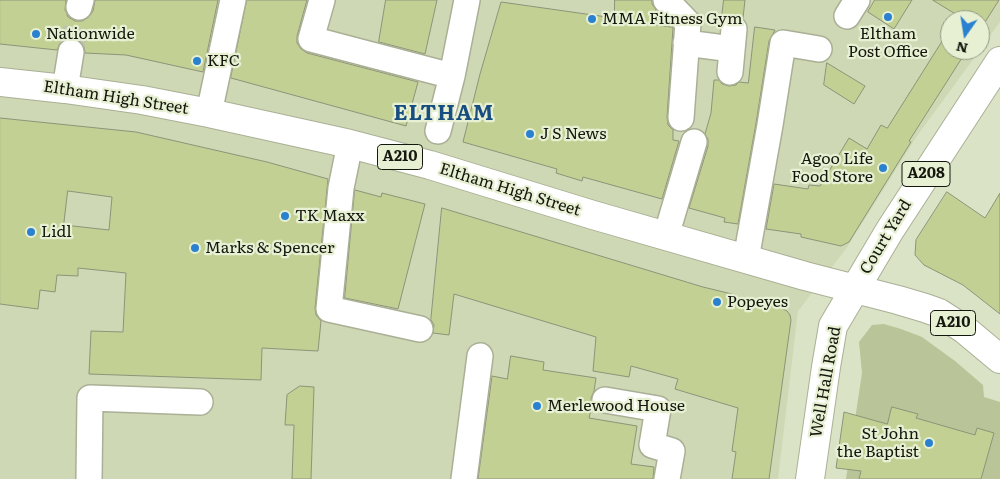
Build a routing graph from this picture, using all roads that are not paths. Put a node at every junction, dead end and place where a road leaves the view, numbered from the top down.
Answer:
1 (233, 0) edge
2 (322, 0) edge
3 (467, 0) edge
4 (666, 0) edge
5 (686, 43) junction
6 (819, 49) dead end
7 (732, 50) dead end
8 (72, 52) tunnel mouth
9 (1000, 61) edge
10 (452, 76) junction
11 (0, 82) edge
12 (65, 89) junction
13 (208, 113) junction
14 (681, 118) dead end
15 (438, 132) dead end
16 (694, 142) dead end
17 (350, 144) junction
18 (666, 236) junction
19 (746, 259) junction
20 (855, 289) junction
21 (420, 329) dead end
22 (480, 356) dead end
23 (1000, 359) edge
24 (604, 400) dead end
25 (200, 402) dead end
26 (89, 479) edge
27 (464, 479) edge
28 (667, 479) edge
29 (810, 479) edge

1 - 13 street
2 - 10 street
3 - 10 street
4 - 5 street
5 - 7 street
5 - 14 street
6 - 19 street
8 - 12 street
9 - 20 main road, Court Yard / A208
10 - 15 street
11 - 12 main road, Eltham High Street / A210
12 - 13 main road, Eltham High Street / A210
13 - 17 main road, Eltham High Street / A210
16 - 18 street
17 - 18 main road, Eltham High Street / A210
17 - 21 street
18 - 19 main road, Eltham High Street / A210
19 - 20 main road, Eltham High Street / A210
20 - 23 main road, Eltham High Street / A210
20 - 29 main road, Well Hall Road / A208
22 - 27 street
24 - 28 street
25 - 26 street

